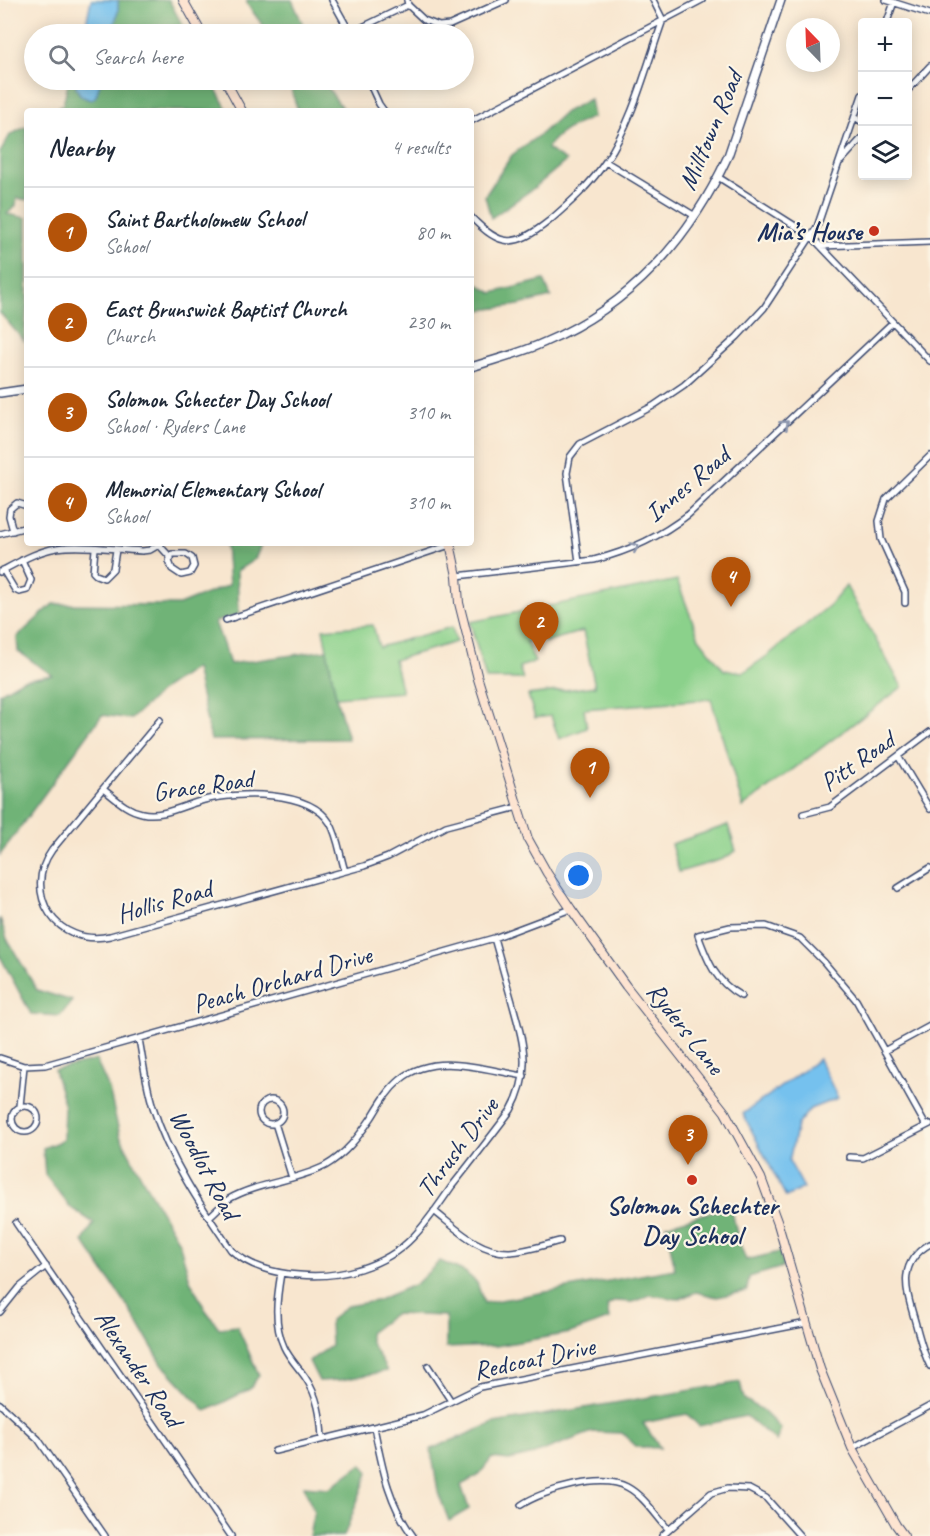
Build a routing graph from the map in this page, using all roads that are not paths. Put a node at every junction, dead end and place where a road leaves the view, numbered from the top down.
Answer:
1 (183, 0) edge
2 (332, 0) edge
3 (506, 0) edge
4 (653, 0) edge
5 (702, 0) edge
6 (781, 0) edge
7 (886, 0) edge
8 (894, 1) edge
9 (407, 2) edge
10 (930, 14) edge
11 (888, 18) edge
12 (663, 20) junction
13 (196, 24) edge
14 (345, 24) edge
15 (368, 24) edge
16 (434, 24) edge
17 (454, 24) edge
18 (930, 66) edge
19 (912, 86) edge
20 (230, 90) edge
21 (373, 90) edge
22 (240, 108) edge
23 (382, 108) edge
24 (858, 108) edge
25 (855, 117) junction
26 (474, 119) edge
27 (858, 119) edge
28 (858, 142) edge
29 (606, 162) junction
30 (839, 163) junction
31 (718, 177) junction
32 (695, 216) junction
33 (474, 220) edge
34 (811, 236) junction
35 (930, 242) edge
36 (820, 246) junction
37 (893, 322) junction
38 (930, 362) edge
39 (474, 366) edge
40 (24, 389) edge
41 (0, 393) edge
42 (930, 456) edge
43 (24, 505) edge
44 (24, 528) edge
45 (13, 531) junction
46 (0, 534) edge
47 (42, 546) edge
48 (155, 546) edge
49 (162, 546) edge
50 (444, 546) edge
51 (450, 546) edge
52 (95, 549) junction
53 (116, 550) junction
54 (44, 551) junction
55 (171, 558) junction
56 (22, 560) junction
57 (579, 562) junction
58 (2, 571) edge
59 (457, 576) junction
60 (905, 603) dead end
61 (226, 620) dead end
62 (160, 720) dead end
63 (930, 732) edge
64 (898, 756) junction
65 (103, 789) junction
66 (518, 807) junction
67 (930, 809) edge
68 (803, 814) dead end
69 (930, 868) edge
70 (345, 871) junction
71 (898, 888) dead end
72 (571, 909) junction
73 (494, 938) junction
74 (741, 996) dead end
75 (930, 1026) edge
76 (139, 1039) junction
77 (884, 1051) junction
78 (0, 1058) edge
79 (24, 1066) junction
80 (524, 1076) junction
81 (20, 1106) junction
82 (275, 1123) junction
83 (928, 1125) edge
84 (849, 1157) dead end
85 (292, 1178) junction
86 (434, 1211) junction
87 (208, 1217) junction
88 (16, 1223) dead end
89 (560, 1241) dead end
90 (930, 1244) edge
91 (46, 1266) junction
92 (282, 1273) junction
93 (0, 1312) edge
94 (807, 1323) junction
95 (428, 1366) dead end
96 (930, 1366) edge
97 (451, 1401) junction
98 (0, 1404) edge
99 (930, 1406) edge
100 (374, 1427) junction
101 (322, 1439) junction
102 (852, 1448) junction
103 (275, 1451) dead end
104 (522, 1506) dead end
105 (669, 1530) junction
106 (105, 1536) edge
107 (231, 1536) edge
108 (413, 1536) edge
109 (662, 1536) edge
110 (800, 1536) edge
111 (904, 1536) edge

1 - 13 main road
2 - 14 street
3 - 17 street
4 - 12 street
5 - 12 street
6 - 31 street, Milltown Road
7 - 8 street
8 - 10 street
8 - 11 street
9 - 15 street
9 - 16 street
12 - 26 street
12 - 29 street
18 - 19 street
20 - 22 main road
21 - 23 street
24 - 25 street
25 - 27 street
25 - 30 street
28 - 30 street
29 - 32 street
29 - 33 street
30 - 34 street
31 - 32 street, Milltown Road
31 - 34 street
32 - 39 street, Milltown Road
34 - 36 street
34 - 57 street
35 - 36 street
36 - 37 street
37 - 38 street
57 -> 37 street, Innes Road
40 - 41 street
42 - 60 street
43 - 45 street
44 - 45 street
45 - 46 street
47 - 54 street
48 - 53 street
49 - 55 street
50 - 61 street
51 - 59 main road, Ryders Lane
52 - 53 street
52 - 53 street
52 - 54 street
54 - 56 street
55 - 55 street
56 - 58 street
56 - 58 street
57 - 59 street, Innes Road
59 - 66 main road, Ryders Lane
62 - 65 street, Hollis Road
63 - 64 street, Pitt Road
64 - 67 street
64 - 68 street, Pitt Road
65 - 70 street, Grace Road
65 - 70 street, Hollis Road
66 - 70 street, Hollis Road
66 - 72 main road, Ryders Lane
69 - 71 street
72 - 73 street, Peach Orchard Drive
72 - 94 main road, Ryders Lane
73 - 76 street, Peach Orchard Drive
73 - 80 street, Thrush Drive
74 - 77 street
75 - 77 street
76 - 79 street, Peach Orchard Drive
76 - 87 street, Woodlot Road
77 - 83 street
78 - 79 street, Peach Orchard Drive
79 - 81 street
80 - 85 street
80 - 86 street, Thrush Drive
81 - 81 street
82 - 82 street
82 - 85 street
83 - 84 street
85 - 87 street
86 - 89 street
86 - 92 street, Thrush Drive
87 - 92 street, Woodlot Road
88 - 91 street, Alexander Road
90 - 96 street
91 - 93 street
91 - 107 street, Alexander Road
92 - 101 street
94 - 97 street, Redcoat Drive
94 - 102 main road, Ryders Lane
95 - 97 street
97 - 100 street, Redcoat Drive
98 - 106 street
99 - 102 street
100 - 101 street, Redcoat Drive
100 - 108 street
101 - 103 street, Redcoat Drive
102 - 111 main road, Ryders Lane
104 - 105 street
105 - 109 street
105 - 110 street

